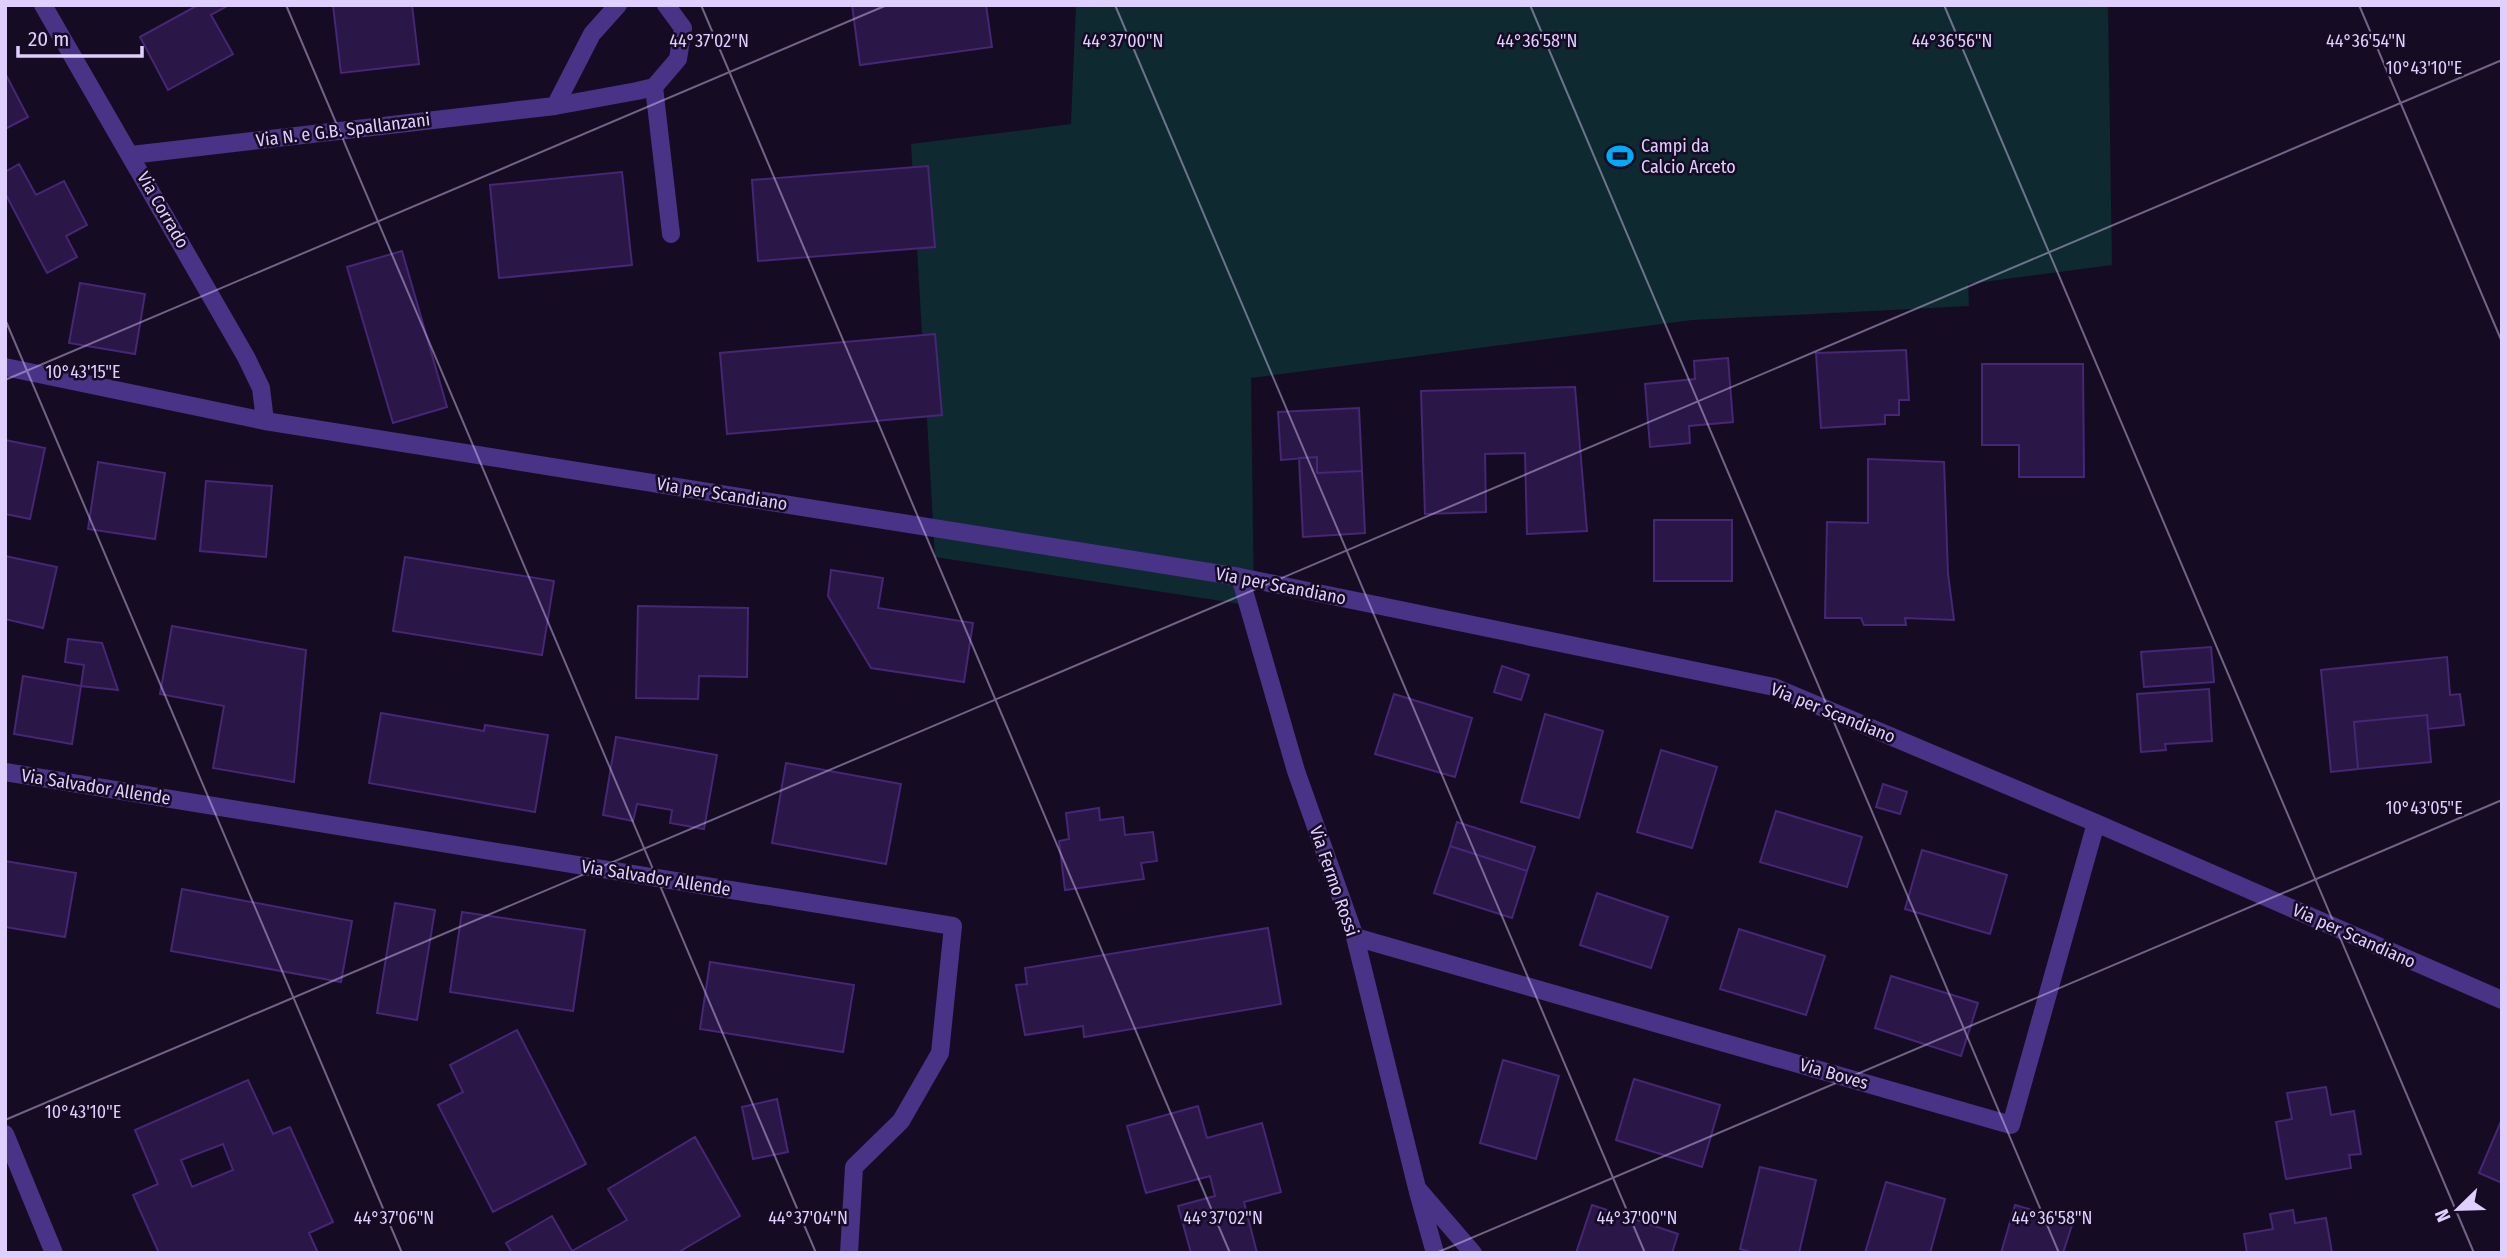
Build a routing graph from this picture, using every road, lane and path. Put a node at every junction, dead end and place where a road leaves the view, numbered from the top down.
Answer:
1 (43, 5) edge
2 (618, 5) edge
3 (666, 5) edge
4 (654, 87) junction
5 (555, 106) junction
6 (131, 155) junction
7 (671, 234) dead end
8 (5, 367) edge
9 (265, 421) junction
10 (1240, 577) junction
11 (5, 772) edge
12 (2096, 823) junction
13 (1355, 937) junction
14 (2502, 1000) edge
15 (5, 1134) edge
16 (1417, 1188) junction
17 (54, 1253) edge
18 (849, 1253) edge
19 (1435, 1253) edge
20 (1473, 1253) edge

1 - 6 street, Via Corrado
2 - 5 street
3 - 4 street
4 - 5 street, Via N. e G.B. Spallanzani
4 - 7 street
5 - 6 street, Via N. e G.B. Spallanzani
6 - 9 street, Via Corrado
8 - 9 street, Via per Scandiano
9 - 10 street, Via per Scandiano
10 - 12 street, Via per Scandiano
10 - 13 street, Via Fermo Rossi
11 - 18 street, Via Salvador Allende
12 - 13 street, Via Boves
12 - 14 street, Via per Scandiano
13 - 16 street, Via Fermo Rossi
15 - 17 street
16 - 19 street, Via Fermo Rossi
16 - 20 street, Via Fermo Rossi

